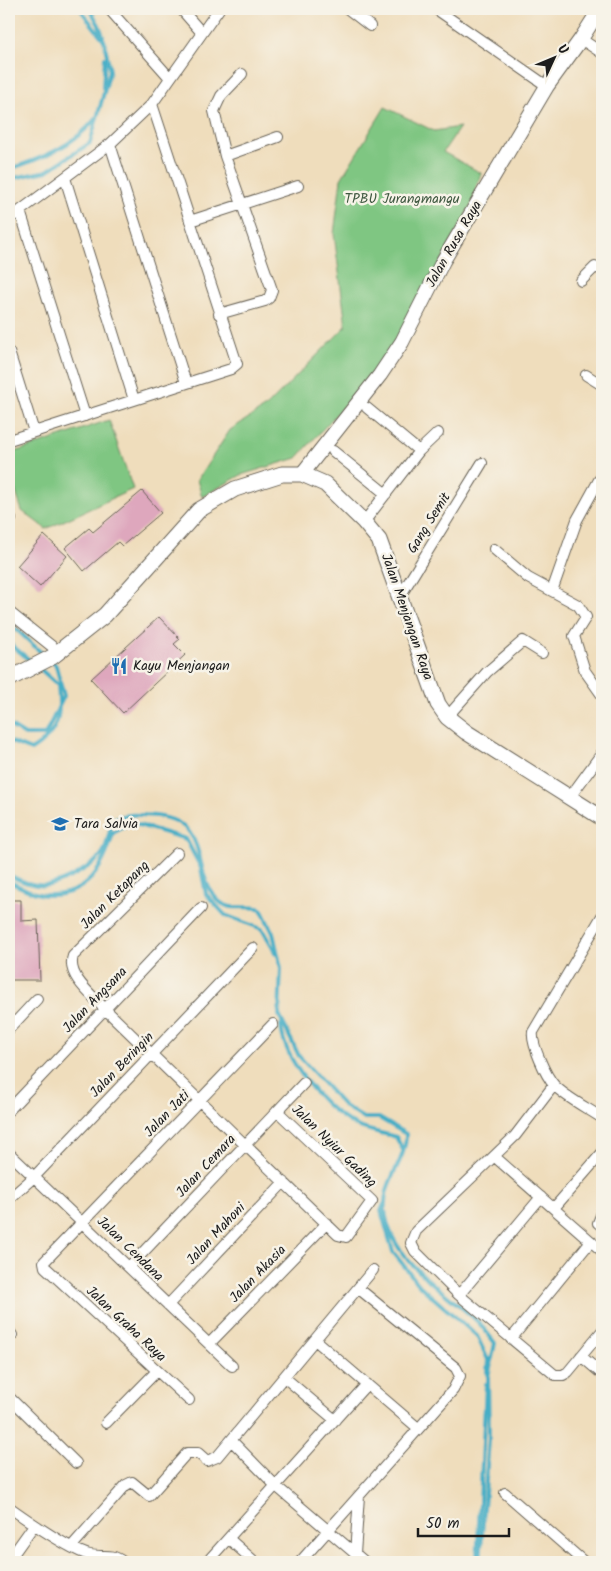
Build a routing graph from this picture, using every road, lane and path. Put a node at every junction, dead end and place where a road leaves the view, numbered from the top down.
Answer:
1 (110, 9) edge
2 (181, 9) edge
3 (218, 9) edge
4 (342, 9) edge
5 (348, 9) edge
6 (436, 9) edge
7 (600, 9) edge
8 (370, 26) dead end
9 (202, 33) junction
10 (581, 39) junction
11 (602, 53) edge
12 (242, 74) dead end
13 (170, 78) junction
14 (547, 86) junction
15 (152, 104) junction
16 (278, 136) dead end
17 (110, 144) junction
18 (225, 156) junction
19 (65, 178) junction
20 (298, 186) dead end
21 (242, 206) junction
22 (20, 211) junction
23 (9, 219) edge
24 (190, 221) junction
25 (602, 270) edge
26 (581, 281) dead end
27 (219, 314) junction
28 (9, 352) edge
29 (586, 375) dead end
30 (186, 383) junction
31 (602, 385) edge
32 (134, 400) junction
33 (367, 408) dead end
34 (85, 416) junction
35 (34, 432) junction
36 (438, 433) dead end
37 (9, 440) edge
38 (333, 451) dead end
39 (420, 452) junction
40 (482, 463) dead end
41 (302, 474) junction
42 (602, 480) edge
43 (386, 494) junction
44 (364, 522) junction
45 (494, 549) dead end
46 (552, 591) junction
47 (399, 598) junction
48 (9, 612) edge
49 (542, 653) dead end
50 (56, 654) junction
51 (9, 678) edge
52 (602, 695) edge
53 (447, 717) junction
54 (602, 753) edge
55 (570, 797) junction
56 (602, 818) edge
57 (176, 853) dead end
58 (201, 908) dead end
59 (602, 916) edge
60 (253, 948) dead end
61 (37, 999) dead end
62 (105, 1009) junction
63 (273, 1024) dead end
64 (9, 1029) edge
65 (151, 1054) junction
66 (304, 1083) dead end
67 (554, 1085) junction
68 (199, 1100) junction
69 (9, 1110) edge
70 (277, 1111) junction
71 (602, 1118) edge
72 (245, 1144) junction
73 (9, 1153) edge
74 (602, 1153) edge
75 (495, 1156) junction
76 (34, 1177) junction
77 (284, 1182) junction
78 (541, 1197) junction
79 (9, 1199) edge
80 (554, 1208) junction
81 (602, 1213) edge
82 (82, 1222) junction
83 (327, 1223) junction
84 (602, 1226) edge
85 (591, 1241) junction
86 (602, 1251) edge
87 (46, 1267) joint
88 (129, 1268) junction
89 (373, 1270) dead end
90 (358, 1288) junction
91 (459, 1295) junction
92 (168, 1305) junction
93 (602, 1331) edge
94 (511, 1339) junction
95 (315, 1340) junction
96 (209, 1344) junction
97 (581, 1356) junction
98 (232, 1366) dead end
99 (157, 1371) junction
100 (602, 1374) edge
101 (284, 1377) junction
102 (367, 1384) junction
103 (9, 1397) edge
104 (189, 1400) dead end
105 (335, 1420) junction
106 (106, 1424) dead end
107 (418, 1428) junction
108 (231, 1440) junction
109 (76, 1463) dead end
110 (276, 1486) junction
111 (505, 1493) dead end
112 (359, 1496) junction
113 (9, 1508) edge
114 (34, 1525) junction
115 (328, 1531) junction
116 (229, 1539) junction
117 (72, 1546) junction
118 (355, 1554) junction
119 (9, 1560) edge
120 (123, 1562) edge
121 (207, 1562) edge
122 (255, 1562) edge
123 (300, 1562) edge
124 (366, 1562) edge
125 (584, 1562) edge

1 - 13 street
2 - 9 street
3 - 9 street
4 - 5 street
5 - 8 street
6 - 14 street
7 - 10 street, Jalan Rusa Raya
9 - 13 street
10 - 11 street
10 - 14 street, Jalan Rusa Raya
12 - 18 street
13 - 15 street
14 - 41 street, Jalan Rusa Raya
15 - 17 street
15 - 24 street
16 - 18 street
17 - 19 street
17 - 30 street
18 - 21 street
19 - 22 street
19 - 32 street
20 - 21 street
21 - 24 street
21 - 27 street
22 - 23 street
22 - 34 street
24 - 27 street
25 - 26 street
27 - 30 street
28 - 35 street
29 - 31 street
30 - 32 street
32 - 34 street
33 - 39 street
34 - 35 street
35 - 37 street
36 - 39 street
38 - 43 street
39 - 43 street
40 - 47 street, Gang Semit
41 - 44 main road, Jalan Menjangan Raya
41 - 50 main road, Jalan Menjangan Raya
42 - 46 street
43 - 44 street
44 - 47 main road, Jalan Menjangan Raya
45 - 46 street
46 - 52 street
47 - 53 main road, Jalan Menjangan Raya
48 - 50 street
49 - 53 street
50 - 51 main road, Jalan Menjangan Raya
53 - 55 main road, Jalan Menjangan Raya
54 - 55 street
55 - 56 main road, Jalan Menjangan Raya
57 - 62 street, Jalan Ketapang
58 - 62 street, Jalan Angsana
59 - 67 street
60 - 65 street, Jalan Beringin
61 - 64 street
62 - 65 street
62 - 69 street, Jalan Angsana
63 - 68 street, Jalan Jati
65 - 68 street
65 - 76 street, Jalan Beringin
66 - 70 street, Jalan Cemara
67 - 71 street
67 - 75 street
68 - 72 street
68 - 82 street, Jalan Jati
70 - 72 street, Jalan Cemara
70 - 83 street, Jalan Nyiur Gading
72 - 77 street
72 - 88 street, Jalan Cemara
73 - 76 street, Jalan Cendana
74 - 80 street
75 - 78 street
75 - 91 street
76 - 79 street, Jalan Beringin
76 - 82 street, Jalan Cendana
77 - 83 street
77 - 92 street, Jalan Mahoni
78 - 80 street
78 - 91 street
80 - 85 street
81 - 84 street
82 - 87 street, Jalan Jati
82 - 88 street, Jalan Cendana
83 - 96 street, Jalan Akasia
85 - 86 street
85 - 94 street
87 - 99 street, Jalan Graha Raya
88 - 92 street, Jalan Cendana
89 - 90 street
90 - 95 street
90 - 107 street
91 - 94 street
92 - 96 street, Jalan Cendana
93 - 97 street
94 - 97 street
95 - 101 street
95 - 102 street
96 - 98 street, Jalan Cendana
97 - 100 street
99 - 104 street, Jalan Graha Raya
99 - 106 street
101 - 105 street
101 - 108 street
102 - 105 street
102 - 107 street
103 - 109 street
105 - 110 street
107 - 112 street
108 - 110 street
108 - 117 street
110 - 115 street
110 - 116 street
111 - 125 street
112 - 115 street
112 - 118 street
113 - 114 street
114 - 117 street
114 - 119 street
115 - 118 street
115 - 123 street
116 - 121 street
116 - 122 street
117 - 120 street
118 - 124 street

